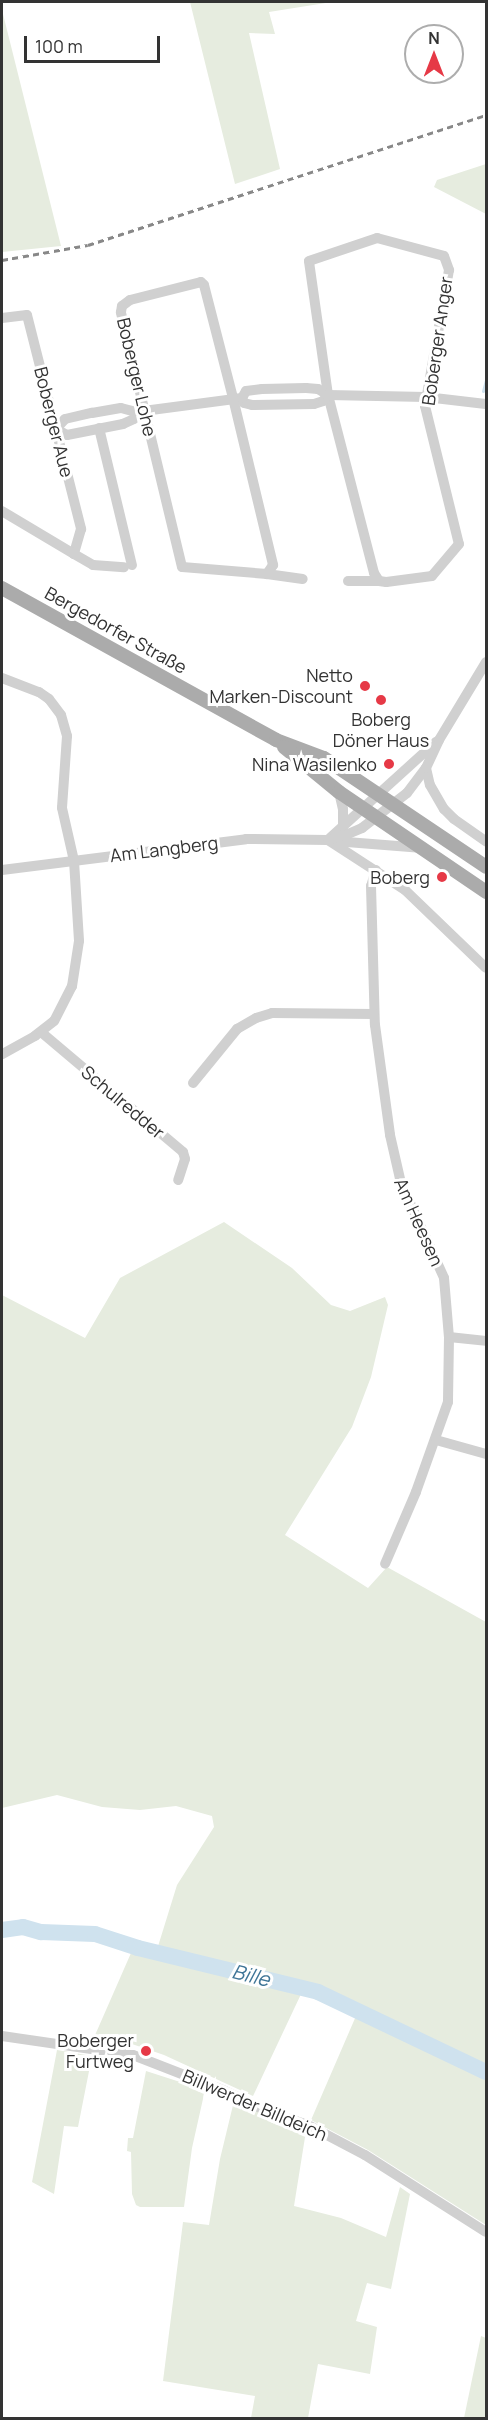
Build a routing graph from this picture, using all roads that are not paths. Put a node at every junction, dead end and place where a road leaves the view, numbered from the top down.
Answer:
1 (2, 318) edge
2 (328, 394) junction
3 (426, 397) junction
4 (238, 398) junction
5 (483, 402) edge
6 (141, 411) junction
7 (99, 428) junction
8 (56, 429) junction
9 (2, 512) edge
10 (74, 554) junction
11 (267, 574) junction
12 (303, 579) dead end
13 (348, 581) dead end
14 (379, 581) junction
15 (2, 588) edge
16 (486, 662) edge
17 (2, 678) edge
18 (276, 740) junction
19 (438, 740) junction
20 (426, 768) junction
21 (339, 792) junction
22 (379, 794) junction
23 (393, 803) junction
24 (363, 809) junction
25 (376, 817) junction
26 (343, 827) junction
27 (328, 840) junction
28 (486, 841) edge
29 (423, 848) junction
30 (74, 861) junction
31 (486, 867) edge
32 (2, 870) edge
33 (376, 870) junction
34 (486, 892) edge
35 (486, 968) edge
36 (374, 1014) junction
37 (41, 1032) junction
38 (2, 1054) edge
39 (193, 1083) dead end
40 (178, 1180) dead end
41 (449, 1337) junction
42 (486, 1341) edge
43 (436, 1440) junction
44 (486, 1454) edge
45 (385, 1564) dead end
46 (2, 2036) edge
47 (486, 2232) edge

1 - 8 street, Boberger Aue
2 - 3 street
2 - 3 street, Boberger Anger
2 - 4 street
2 - 4 street
2 - 14 street, Boberger Anger
3 - 5 street
3 - 14 street, Boberger Anger
4 - 6 street
4 - 6 street, Boberger Lohe
4 - 11 street, Boberger Lohe
6 - 7 street
6 - 8 street
6 - 11 street, Boberger Lohe
7 - 8 street
7 - 10 street
8 - 10 street, Boberger Aue
9 - 10 street
11 - 12 street, Boberger Lohe
13 - 14 street, Boberger Anger
15 - 18 main road, Bergedorfer Straße
16 - 19 street
17 - 30 street
18 - 21 main road, Bergedorfer Straße
18 - 22 main road, Bergedorfer Straße
19 - 20 street, Am Langberg
19 - 22 street
20 - 23 street, Am Langberg
20 - 28 street
21 - 24 main road, Bergedorfer Straße
21 - 26 street
22 - 23 main road, Bergedorfer Straße
22 - 24 street
23 - 25 street, Am Langberg
23 - 31 main road, Bergedorfer Straße
24 - 25 main road, Bergedorfer Straße
24 - 26 street
25 - 27 street, Am Langberg
25 - 29 main road, Bergedorfer Straße
26 - 27 street
27 - 29 street
27 - 30 street, Am Langberg
27 - 33 street
29 - 34 main road, Bergedorfer Straße
30 - 32 street, Am Langberg
30 - 37 street
33 - 35 street
33 - 36 street, Am Heesen
36 - 39 street
36 - 41 street, Am Heesen
37 - 38 street
37 - 40 street, Schulredder
41 - 42 street
41 - 43 street, Am Heesen
43 - 44 street
43 - 45 street, Am Heesen
46 - 47 street, Billwerder Billdeich

